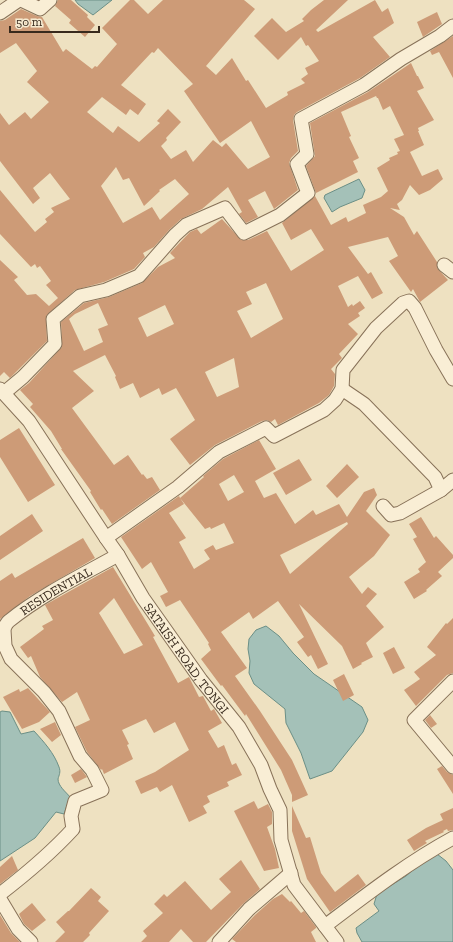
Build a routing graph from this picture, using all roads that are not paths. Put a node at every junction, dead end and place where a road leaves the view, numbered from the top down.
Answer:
1 (20, 0) edge
2 (50, 0) edge
3 (0, 13) edge
4 (453, 26) edge
5 (453, 379) edge
6 (342, 388) junction
7 (2, 391) edge
8 (453, 480) edge
9 (441, 490) junction
10 (383, 506) dead end
11 (106, 538) junction
12 (118, 555) junction
13 (2, 631) edge
14 (453, 681) edge
15 (453, 767) edge
16 (453, 838) edge
17 (291, 873) junction
18 (0, 894) edge
19 (0, 899) edge
20 (325, 926) junction
21 (31, 942) edge
22 (219, 942) edge
23 (337, 942) edge

1 - 2 street
1 - 3 street
4 - 7 street
5 - 6 street
6 - 9 street
6 - 11 street
7 - 11 street, SATAISH ROAD, TONGI
8 - 9 street
9 - 10 street
11 - 12 street, SATAISH ROAD, TONGI
12 - 13 street, RESIDENTIAL
12 - 17 street, SATAISH ROAD, TONGI
13 - 18 street
14 - 15 street
16 - 20 street
17 - 20 street, SATAISH ROAD, TONGI
17 - 22 street
19 - 21 street
20 - 23 street, SATAISH ROAD, TONGI

